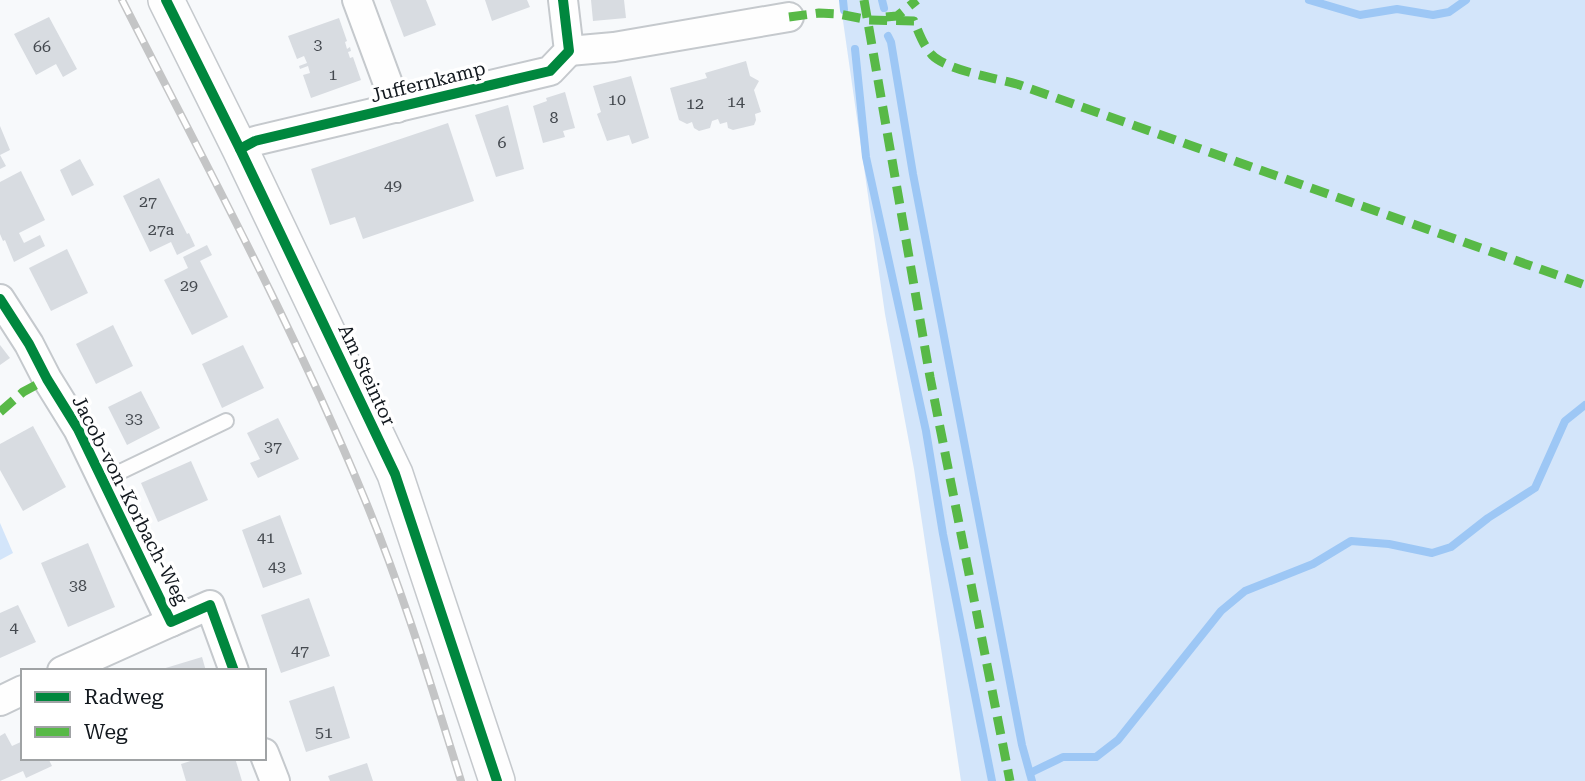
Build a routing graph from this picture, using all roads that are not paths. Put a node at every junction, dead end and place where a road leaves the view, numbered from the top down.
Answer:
1 (166, 0) edge
2 (357, 0) edge
3 (563, 0) edge
4 (789, 17) dead end
5 (569, 51) junction
6 (397, 108) junction
7 (240, 149) junction
8 (0, 299) edge
9 (226, 421) dead end
10 (104, 482) junction
11 (171, 622) junction
12 (66, 669) edge
13 (233, 669) edge
14 (21, 691) edge
15 (0, 701) edge
16 (266, 758) edge
17 (275, 781) edge
18 (497, 781) edge

1 - 7 street, Am Steintor
2 - 6 street, Juffernkamp
3 - 5 street
4 - 5 street
5 - 6 street, Juffernkamp
6 - 7 street, Juffernkamp
7 - 18 street, Am Steintor
8 - 10 street, Jacob-von-Korbach-Weg
9 - 10 lane
10 - 11 street, Jacob-von-Korbach-Weg
11 - 12 street
11 - 13 street, Jacob-von-Korbach-Weg
14 - 15 street
16 - 17 street

